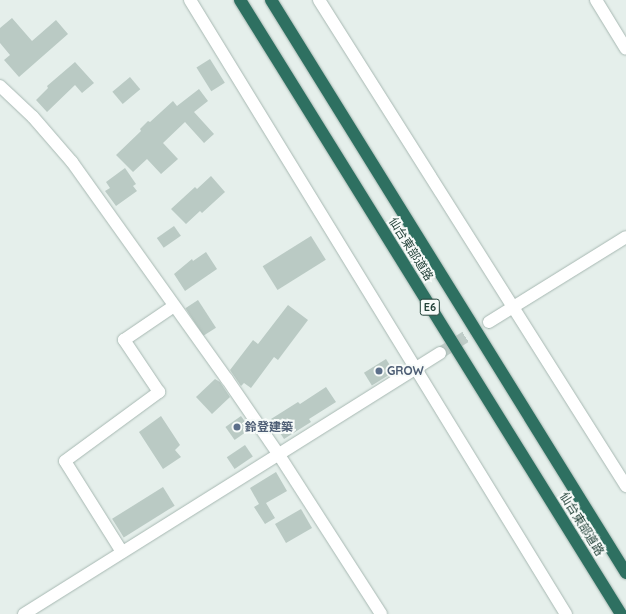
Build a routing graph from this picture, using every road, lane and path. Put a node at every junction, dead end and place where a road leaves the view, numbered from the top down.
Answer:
1 (190, 0) edge
2 (240, 0) edge
3 (271, 0) edge
4 (319, 0) edge
5 (596, 0) edge
6 (626, 49) edge
7 (0, 86) edge
8 (626, 237) edge
9 (174, 306) junction
10 (514, 308) junction
11 (489, 322) tunnel mouth
12 (440, 354) tunnel mouth
13 (416, 368) junction
14 (279, 455) junction
15 (626, 486) edge
16 (122, 552) junction
17 (626, 572) edge
18 (24, 614) edge
19 (381, 614) edge
20 (566, 614) edge
21 (621, 614) edge

1 - 13 street
2 - 21 highway, 仙台東部道路 / E6
3 - 17 highway, 仙台東部道路 / E6
4 - 10 street
5 - 6 street
7 - 9 street
8 - 10 street
9 - 14 street
9 - 16 street
10 - 11 street
10 - 15 street
12 - 13 street
13 - 14 street
13 - 20 street
14 - 16 street
14 - 19 street
16 - 18 street

